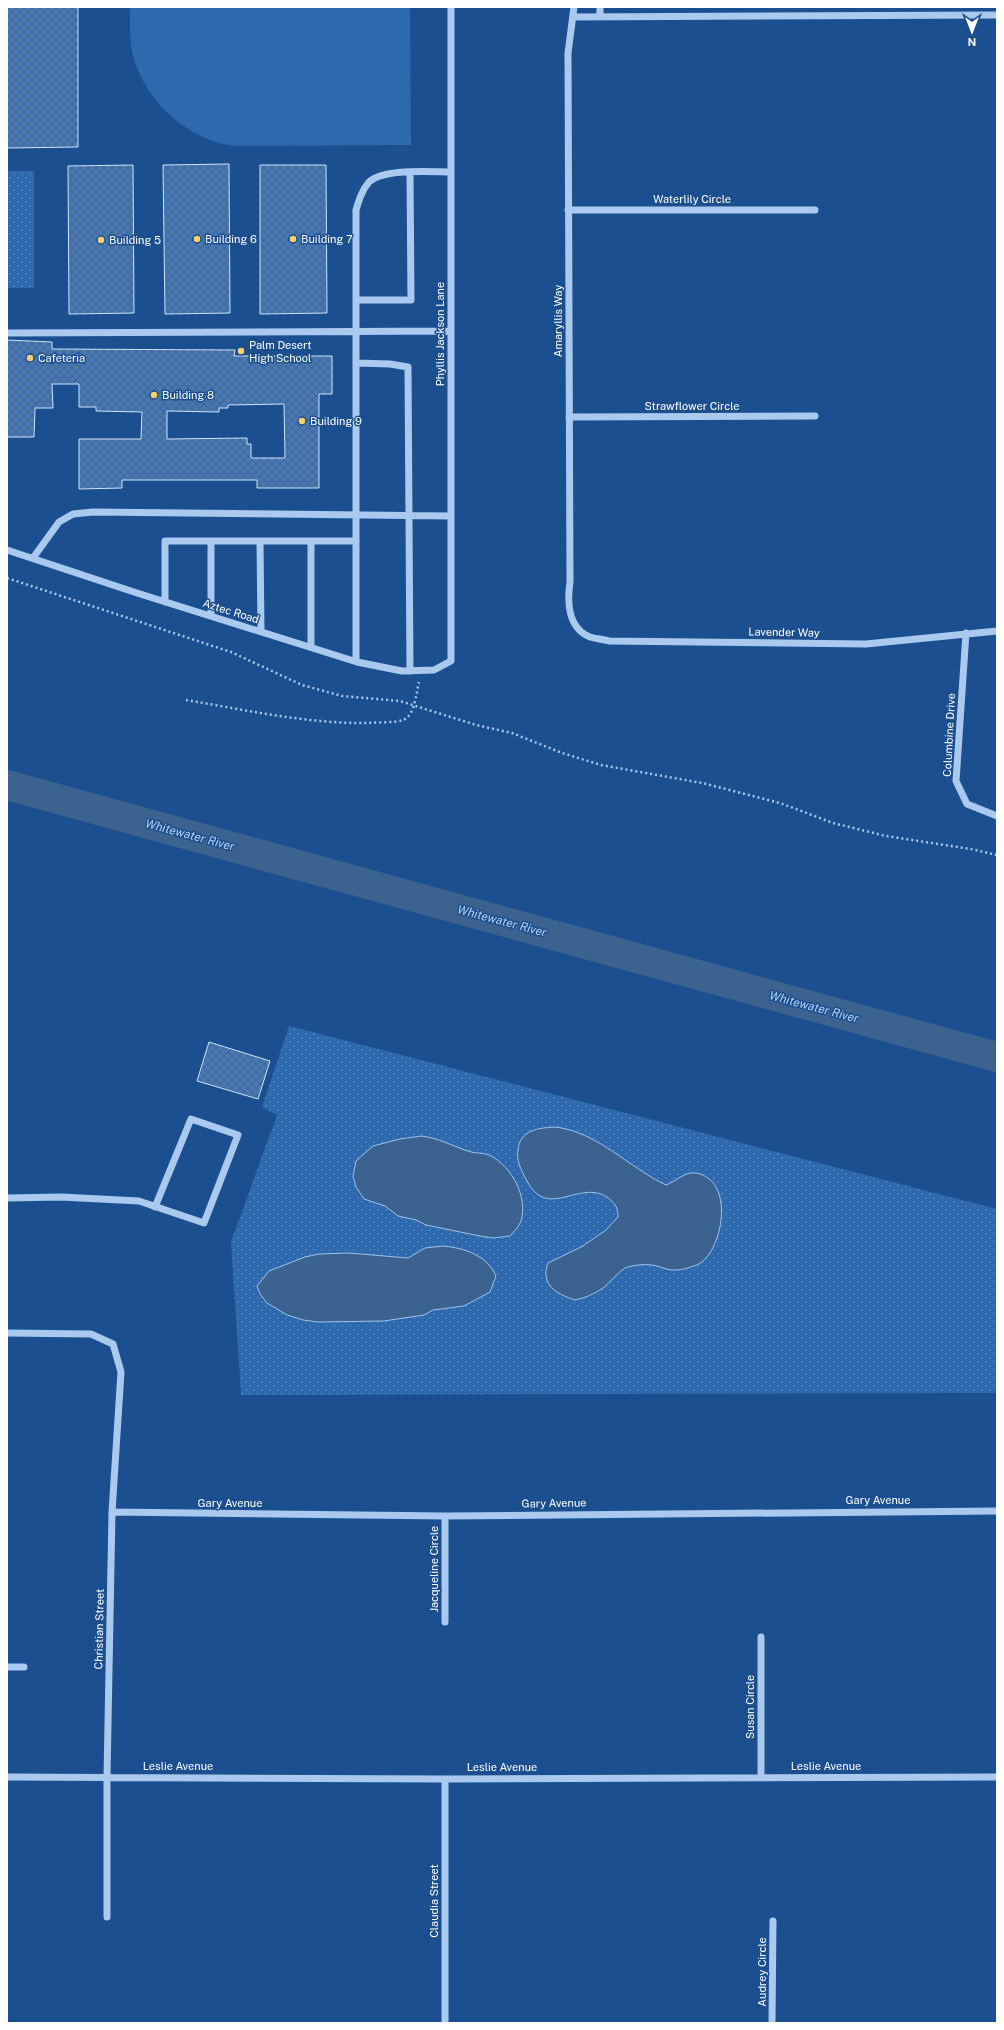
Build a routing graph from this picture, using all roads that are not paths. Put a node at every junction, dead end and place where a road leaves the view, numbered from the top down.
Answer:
1 (451, 7) edge
2 (574, 7) edge
3 (600, 7) edge
4 (997, 15) edge
5 (573, 17) junction
6 (600, 17) junction
7 (451, 172) junction
8 (410, 173) junction
9 (568, 210) junction
10 (815, 210) dead end
11 (356, 300) junction
12 (356, 331) junction
13 (451, 331) junction
14 (7, 333) edge
15 (356, 364) junction
16 (815, 416) dead end
17 (569, 417) junction
18 (356, 515) junction
19 (408, 515) junction
20 (451, 516) junction
21 (211, 541) junction
22 (260, 541) junction
23 (311, 541) junction
24 (356, 541) junction
25 (7, 550) edge
26 (33, 558) junction
27 (165, 602) junction
28 (211, 616) junction
29 (574, 624) joint
30 (997, 630) edge
31 (261, 631) junction
32 (966, 633) junction
33 (311, 647) junction
34 (356, 661) junction
35 (451, 661) joint
36 (410, 671) junction
37 (997, 816) edge
38 (7, 1198) edge
39 (155, 1207) junction
40 (7, 1333) edge
41 (997, 1511) edge
42 (112, 1512) junction
43 (445, 1516) junction
44 (445, 1622) dead end
45 (761, 1637) dead end
46 (7, 1667) edge
47 (24, 1667) dead end
48 (7, 1777) edge
49 (107, 1777) junction
50 (761, 1777) junction
51 (997, 1777) edge
52 (445, 1779) junction
53 (107, 1917) dead end
54 (773, 1921) dead end
55 (445, 2023) edge
56 (772, 2023) edge

1 - 7 street, Phyllis Jackson Lane
2 - 5 street, Amaryllis Way
3 - 6 street
4 - 6 street
5 - 6 street
5 - 9 street, Amaryllis Way
7 - 8 street
7 - 13 street, Phyllis Jackson Lane
8 - 11 street
8 - 11 street
9 - 10 street, Waterlily Circle
9 - 17 street, Amaryllis Way
11 - 12 street
12 - 13 street
12 - 14 street
12 - 15 street
13 - 20 street, Phyllis Jackson Lane
15 - 18 street
15 - 19 street
16 - 17 street, Strawflower Circle
17 - 29 street, Amaryllis Way
18 - 19 street
18 - 24 street
18 - 26 street
19 - 20 street
19 - 36 street
20 - 35 street, Phyllis Jackson Lane
21 - 22 street
21 - 27 street
21 - 28 street
22 - 23 street
22 - 31 street
23 - 24 street
23 - 33 street
24 - 34 street
25 - 26 street, Aztec Road
26 - 27 street, Aztec Road
27 - 28 street, Aztec Road
28 - 31 street, Aztec Road
29 - 32 street, Lavender Way
30 - 32 street, Lavender Way
31 - 33 street, Aztec Road
32 - 37 street, Columbine Drive
33 - 34 street, Aztec Road
34 - 36 street, Aztec Road
35 - 36 street, Aztec Road
38 - 39 street
39 - 39 street
40 - 42 street, Christian Street
41 - 43 street, Gary Avenue
42 - 43 street, Gary Avenue
42 - 49 street, Christian Street
43 - 44 street, Jacqueline Circle
45 - 50 street, Susan Circle
46 - 47 street
48 - 49 street, Leslie Avenue
49 - 52 street, Leslie Avenue
49 - 53 street, Christian Street
50 - 51 street, Leslie Avenue
50 - 52 street, Leslie Avenue
52 - 55 street, Claudia Street
54 - 56 street, Audrey Circle

